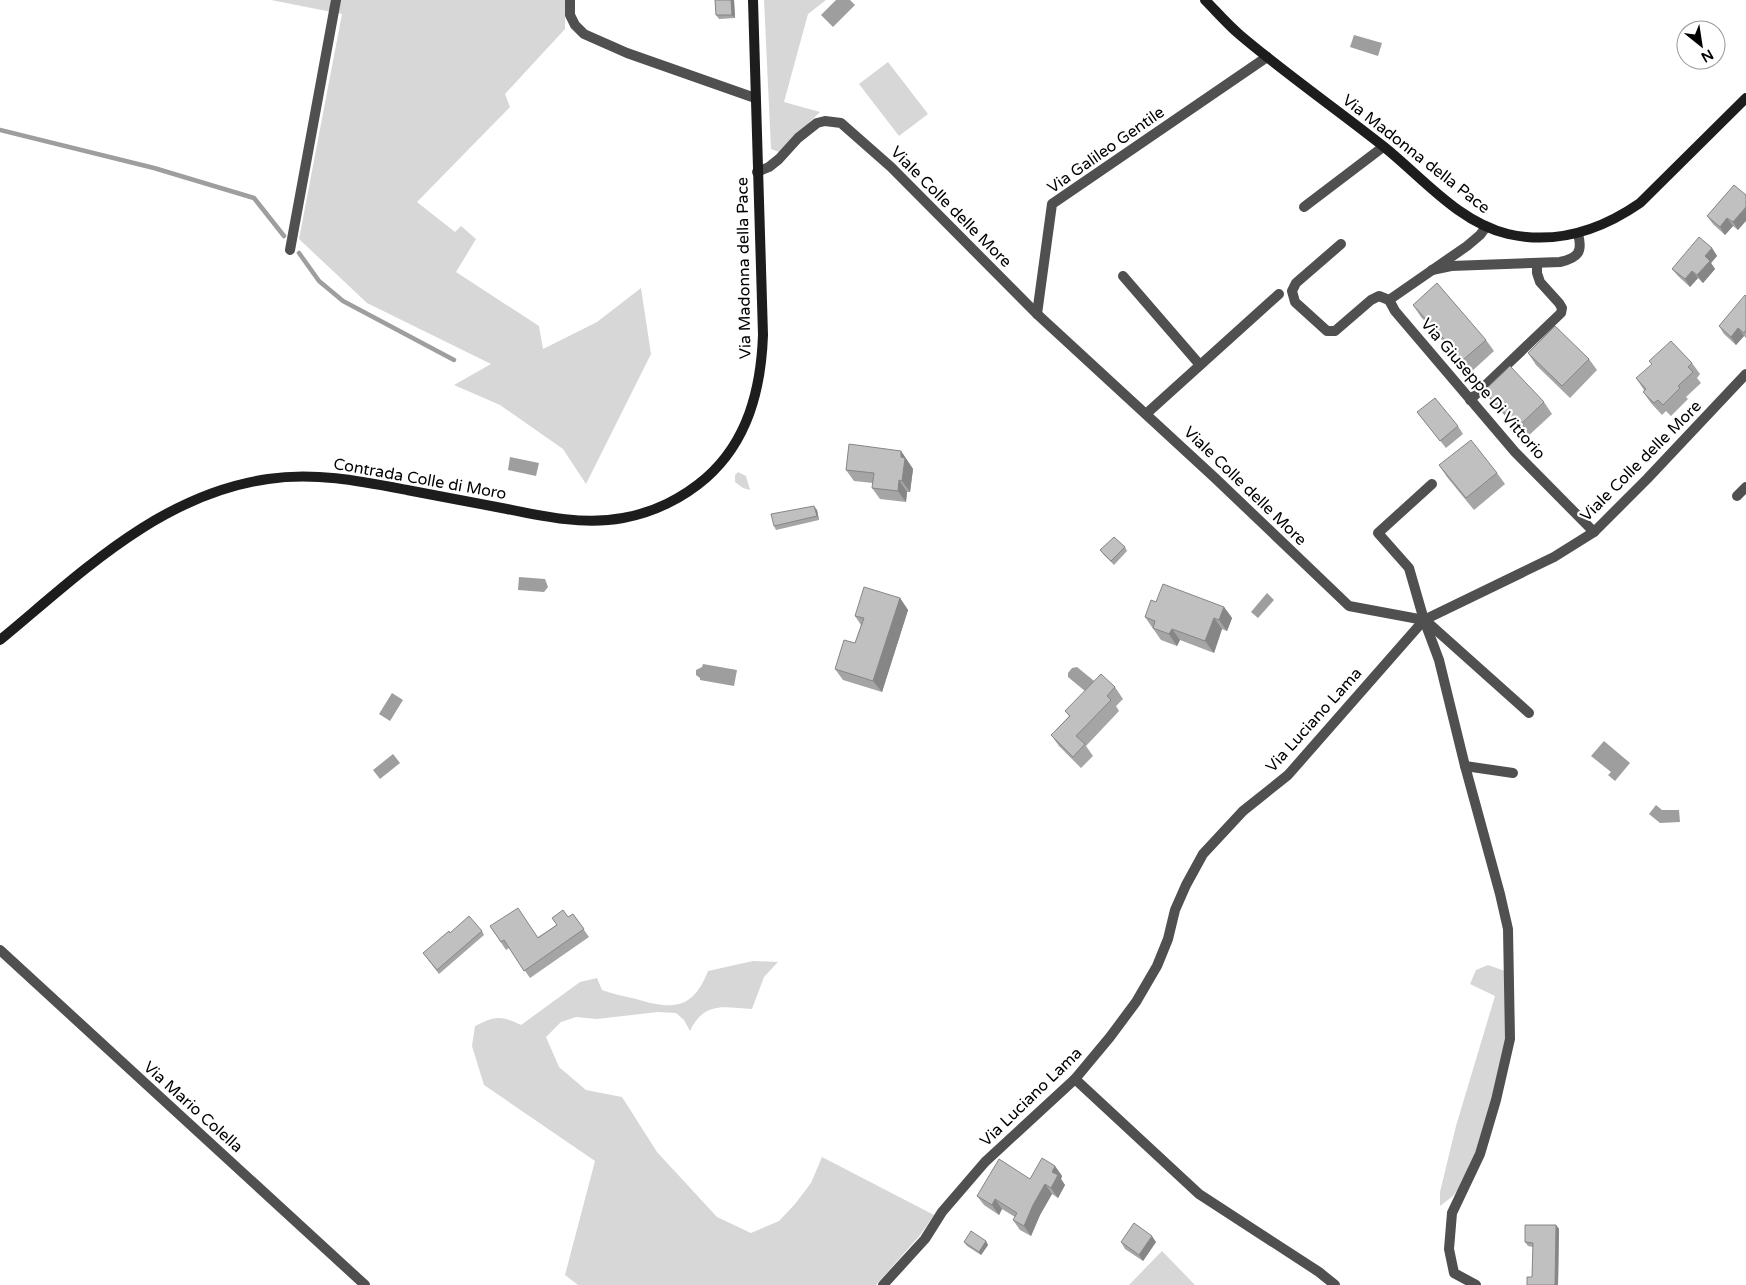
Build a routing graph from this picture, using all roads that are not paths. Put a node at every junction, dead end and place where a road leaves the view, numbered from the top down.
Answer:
1 (336, 0) edge
2 (570, 0) edge
3 (753, 0) edge
4 (1204, 0) edge
5 (1267, 57) junction
6 (755, 98) junction
7 (1746, 98) edge
8 (1383, 146) junction
9 (757, 172) junction
10 (1304, 207) dead end
11 (1486, 227) junction
12 (1578, 234) junction
13 (1341, 244) dead end
14 (290, 250) dead end
15 (1537, 263) junction
16 (1432, 270) junction
17 (1124, 276) dead end
18 (1278, 294) dead end
19 (1389, 300) junction
20 (1037, 314) junction
21 (1200, 365) junction
22 (1746, 374) edge
23 (1470, 400) junction
24 (1146, 414) junction
25 (1432, 484) dead end
26 (1746, 487) edge
27 (1737, 496) dead end
28 (671, 502) joint
29 (1594, 532) junction
30 (1424, 620) junction
31 (0, 640) edge
32 (1529, 714) dead end
33 (1465, 766) junction
34 (1513, 773) dead end
35 (0, 950) edge
36 (1075, 1079) junction
37 (366, 1285) edge
38 (883, 1285) edge
39 (1335, 1285) edge
40 (1476, 1285) edge

1 - 14 street
2 - 6 street
3 - 6 main road, Via Madonna della Pace
4 - 5 main road, Via Madonna della Pace
5 - 8 main road, Via Madonna della Pace
5 - 20 street, Via Galileo Gentile
6 - 9 main road, Via Madonna della Pace
7 - 12 main road, Via Madonna della Pace
8 - 10 street
8 - 11 main road, Via Madonna della Pace
9 - 20 street, Viale Colle delle More
9 - 28 main road, Via Madonna della Pace
11 - 12 main road, Via Madonna della Pace
11 - 16 street
12 - 15 street
13 - 19 street
15 - 16 street
15 - 23 street
16 - 19 street
17 - 21 street
18 - 21 street
19 - 23 street, Via Giuseppe Di Vittorio
20 - 24 street, Viale Colle delle More
21 - 24 street
22 - 29 street, Viale Colle delle More
23 - 29 street, Via Giuseppe Di Vittorio
24 - 30 street, Viale Colle delle More
25 - 30 street
26 - 27 street
28 - 31 main road, Contrada Colle di Moro
29 - 30 street, Viale Colle delle More
30 - 32 street
30 - 33 street
30 - 36 street, Via Luciano Lama
33 - 34 street
33 - 40 street
35 - 37 street, Via Mario Colella
36 - 38 street, Via Luciano Lama
36 - 39 street

